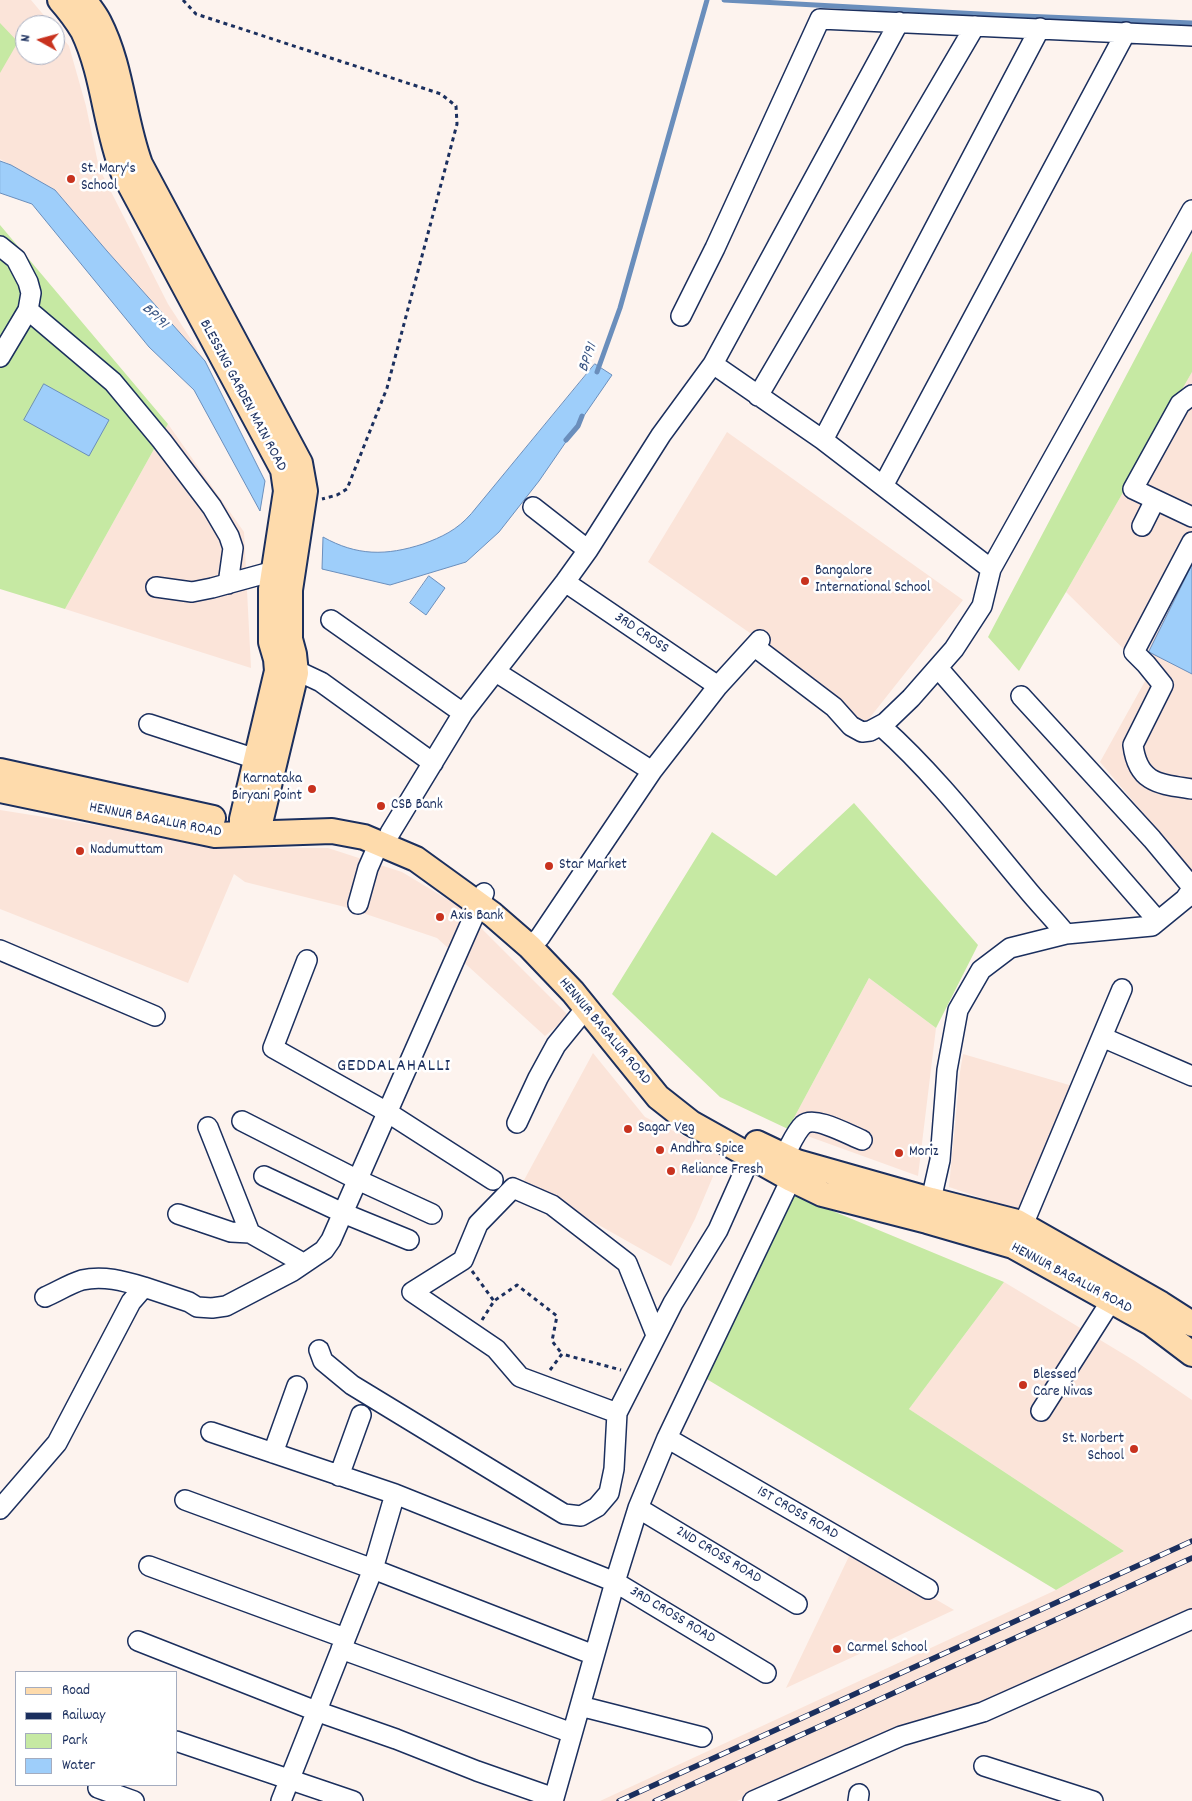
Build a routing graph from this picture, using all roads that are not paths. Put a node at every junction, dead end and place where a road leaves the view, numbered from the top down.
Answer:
1 (60, 0) edge
2 (84, 0) edge
3 (899, 22) junction
4 (975, 26) junction
5 (1040, 28) junction
6 (1126, 32) junction
7 (1192, 36) edge
8 (1192, 210) edge
9 (0, 246) edge
10 (28, 310) junction
11 (681, 316) dead end
12 (0, 357) edge
13 (713, 364) junction
14 (1192, 395) edge
15 (758, 396) junction
16 (823, 440) junction
17 (883, 486) junction
18 (1155, 500) junction
19 (533, 508) dead end
20 (292, 512) junction
21 (1192, 517) edge
22 (1142, 526) dead end
23 (288, 538) junction
24 (1192, 542) edge
25 (588, 550) junction
26 (991, 569) junction
27 (274, 571) junction
28 (565, 582) junction
29 (228, 584) junction
30 (156, 587) dead end
31 (331, 620) dead end
32 (938, 668) junction
33 (496, 672) junction
34 (304, 674) dead end
35 (718, 686) junction
36 (1022, 696) dead end
37 (463, 713) junction
38 (149, 724) dead end
39 (881, 726) junction
40 (256, 759) junction
41 (433, 763) junction
42 (0, 771) edge
43 (652, 771) junction
44 (1192, 789) edge
45 (0, 790) edge
46 (251, 826) junction
47 (384, 838) junction
48 (1190, 892) edge
49 (481, 899) junction
50 (358, 904) dead end
51 (1158, 921) junction
52 (1066, 934) junction
53 (535, 942) junction
54 (0, 950) edge
55 (307, 960) dead end
56 (1122, 989) dead end
57 (586, 1008) junction
58 (156, 1016) dead end
59 (1102, 1036) junction
60 (1192, 1076) edge
61 (387, 1112) junction
62 (242, 1121) dead end
63 (517, 1123) dead end
64 (208, 1127) dead end
65 (862, 1140) dead end
66 (751, 1156) junction
67 (791, 1165) junction
68 (264, 1176) dead end
69 (358, 1180) junction
70 (493, 1180) dead end
71 (931, 1200) junction
72 (342, 1213) junction
73 (178, 1214) dead end
74 (432, 1214) dead end
75 (1023, 1225) junction
76 (250, 1233) junction
77 (408, 1240) dead end
78 (303, 1263) junction
79 (144, 1287) junction
80 (45, 1297) dead end
81 (1111, 1301) junction
82 (1192, 1324) edge
83 (656, 1335) junction
84 (319, 1350) dead end
85 (1192, 1354) edge
86 (297, 1386) dead end
87 (1041, 1411) dead end
88 (617, 1413) junction
89 (361, 1415) dead end
90 (211, 1432) dead end
91 (667, 1438) junction
92 (273, 1453) junction
93 (339, 1476) junction
94 (395, 1494) junction
95 (185, 1500) dead end
96 (638, 1508) junction
97 (0, 1509) edge
98 (149, 1566) dead end
99 (373, 1569) junction
100 (615, 1582) junction
101 (928, 1589) dead end
102 (797, 1604) dead end
103 (1192, 1619) edge
104 (138, 1640) dead end
105 (343, 1644) junction
106 (594, 1655) junction
107 (766, 1673) dead end
108 (580, 1706) junction
109 (316, 1711) junction
110 (572, 1733) junction
111 (702, 1737) dead end
112 (178, 1742) edge
113 (984, 1766) dead end
114 (289, 1779) junction
115 (98, 1788) dead end
116 (134, 1801) edge
117 (281, 1801) edge
118 (353, 1801) edge
119 (753, 1801) edge
120 (1093, 1801) edge

1 - 20 main road, BLESSING GARDEN MAIN ROAD
2 - 20 main road, BLESSING GARDEN MAIN ROAD
3 - 4 street
3 - 11 street
3 - 13 street
4 - 5 street
4 - 15 street
5 - 6 street
5 - 16 street
6 - 7 street
6 - 17 street
8 - 26 street
9 - 10 street
10 - 12 street
10 - 29 street
13 - 15 street
13 - 25 street
14 - 18 street
15 - 16 street
16 - 17 street
17 - 26 street
18 - 21 street
18 - 22 street
19 - 25 street
20 - 23 main road, BLESSING GARDEN MAIN ROAD
23 - 27 main road, BLESSING GARDEN MAIN ROAD
23 - 46 main road, BLESSING GARDEN MAIN ROAD
24 - 44 street
25 - 28 street
26 - 32 street
27 - 29 street
27 - 40 main road, BLESSING GARDEN MAIN ROAD
28 - 33 street
28 - 35 street, 3RD CROSS
29 - 30 street
31 - 37 street
32 - 39 street
32 - 51 street
33 - 37 street
33 - 43 street
34 - 41 street
35 - 39 street
35 - 43 street
36 - 48 street
37 - 41 street
38 - 40 street
39 - 52 street
40 - 46 main road, BLESSING GARDEN MAIN ROAD
41 - 47 street
42 - 46 main road, HENNUR BAGALUR ROAD
43 - 53 street
45 - 46 main road, HENNUR BAGALUR ROAD
46 - 47 main road, HENNUR BAGALUR ROAD
47 - 49 main road, HENNUR BAGALUR ROAD
47 - 50 street
48 - 51 street
49 - 53 main road, HENNUR BAGALUR ROAD
49 - 61 street
51 - 52 street
52 - 71 street
53 - 57 main road, HENNUR BAGALUR ROAD
53 - 67 main road, HENNUR BAGALUR ROAD
54 - 58 street
55 - 61 street
56 - 59 street
57 - 63 street
57 - 66 main road, HENNUR BAGALUR ROAD
59 - 60 street
59 - 75 street
61 - 69 street
61 - 70 street
62 - 69 street
64 - 76 street
65 - 67 street
66 - 67 main road, HENNUR BAGALUR ROAD
66 - 83 street
67 - 71 main road, HENNUR BAGALUR ROAD
67 - 81 main road, HENNUR BAGALUR ROAD
67 - 91 street
68 - 72 street
69 - 72 street
69 - 74 street
71 - 75 main road, HENNUR BAGALUR ROAD
72 - 77 street
72 - 78 street
73 - 76 street
75 - 82 main road, HENNUR BAGALUR ROAD
76 - 78 street
78 - 79 street
79 - 80 street
79 - 97 street
81 - 85 main road, HENNUR BAGALUR ROAD
81 - 87 street
83 - 88 street
83 - 88 street
84 - 88 street
86 - 92 street
89 - 93 street
90 - 92 street, 3RD CROSS ROAD
91 - 96 street
91 - 101 street, 1ST CROSS ROAD
92 - 93 street, 3RD CROSS ROAD
93 - 94 street, 3RD CROSS ROAD
94 - 99 street
94 - 100 street, 3RD CROSS ROAD
95 - 99 street
96 - 100 street
96 - 102 street, 2ND CROSS ROAD
98 - 105 street
99 - 105 street
99 - 106 street
100 - 106 street
100 - 107 street, 3RD CROSS ROAD
103 - 119 street
104 - 109 street
105 - 109 street
105 - 110 street
106 - 108 street
108 - 110 street
108 - 111 street
109 - 110 street
109 - 114 street
112 - 114 street
113 - 120 street
114 - 117 street
114 - 118 street
115 - 116 street

